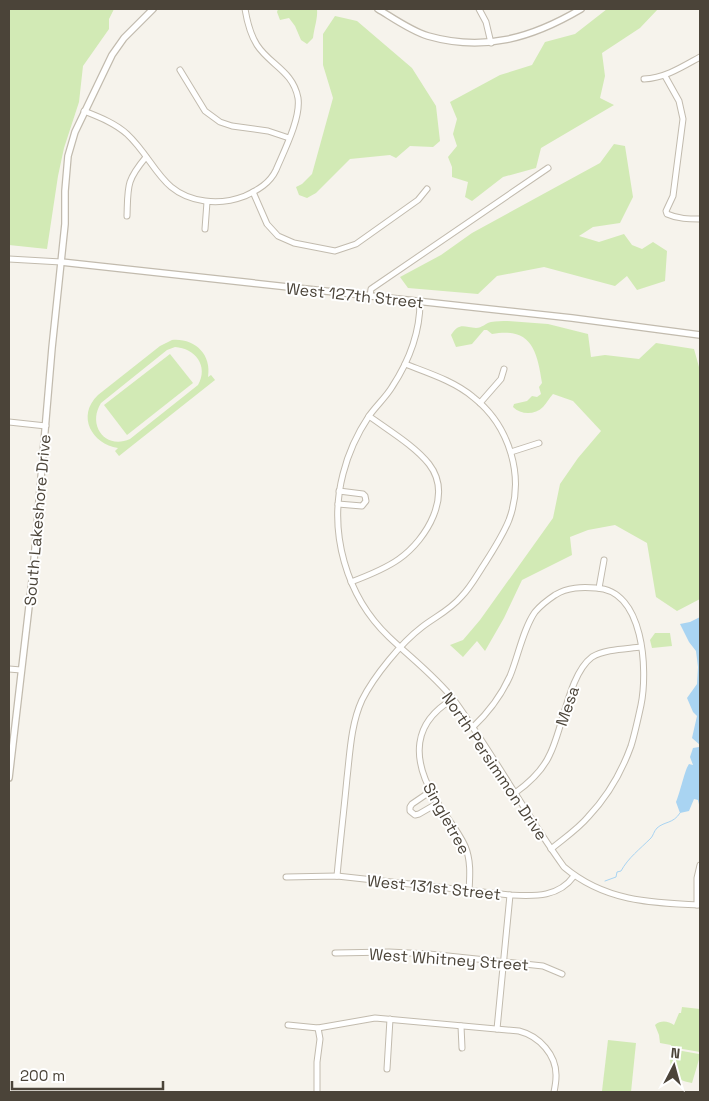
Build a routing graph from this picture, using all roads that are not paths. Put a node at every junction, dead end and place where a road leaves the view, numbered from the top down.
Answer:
1 (153, 9) edge
2 (245, 9) edge
3 (378, 9) edge
4 (479, 9) edge
5 (581, 9) edge
6 (491, 43) junction
7 (700, 57) edge
8 (180, 70) dead end
9 (665, 76) junction
10 (644, 79) dead end
11 (84, 111) junction
12 (289, 138) junction
13 (146, 157) junction
14 (548, 168) dead end
15 (427, 189) dead end
16 (253, 192) junction
17 (207, 202) junction
18 (127, 216) dead end
19 (700, 219) edge
20 (205, 229) dead end
21 (9, 259) edge
22 (61, 262) junction
23 (370, 296) junction
24 (420, 302) junction
25 (700, 335) edge
26 (405, 364) junction
27 (504, 369) dead end
28 (480, 402) junction
29 (369, 416) junction
30 (9, 422) edge
31 (46, 426) junction
32 (539, 443) dead end
33 (511, 452) junction
34 (340, 491) junction
35 (338, 504) junction
36 (604, 560) dead end
37 (351, 582) junction
38 (599, 588) junction
39 (400, 647) junction
40 (641, 647) junction
41 (9, 668) edge
42 (21, 670) junction
43 (452, 699) junction
44 (473, 727) junction
45 (9, 778) edge
46 (431, 791) junction
47 (514, 793) junction
48 (438, 803) junction
49 (551, 849) junction
50 (700, 865) edge
51 (337, 876) junction
52 (574, 876) junction
53 (286, 877) dead end
54 (469, 891) junction
55 (510, 895) junction
56 (698, 905) edge
57 (335, 952) dead end
58 (505, 963) junction
59 (562, 974) dead end
60 (390, 1019) junction
61 (288, 1025) dead end
62 (461, 1026) junction
63 (318, 1028) junction
64 (497, 1029) junction
65 (462, 1048) dead end
66 (387, 1069) dead end
67 (317, 1092) edge
68 (554, 1092) edge

1 - 11 street, South Lakeshore Drive
2 - 12 street
3 - 6 street
4 - 6 street
5 - 6 street
7 - 9 street
8 - 12 street
9 - 10 street
9 - 19 street
11 - 13 street
11 - 22 street, South Lakeshore Drive
12 - 16 street
13 - 17 street
13 - 18 street
14 - 23 street
15 - 16 street
16 - 17 street
17 - 20 street
21 - 22 street, West 127th Street
22 - 23 street, West 127th Street
22 - 31 street, South Lakeshore Drive
23 - 24 street, West 127th Street
24 - 25 street, West 127th Street
24 - 26 street, North Persimmon Drive
26 - 28 street
26 - 29 street, North Persimmon Drive
27 - 28 street
28 - 33 street
29 - 34 street, North Persimmon Drive
29 - 37 street
30 - 31 street
31 - 42 street, South Lakeshore Drive
32 - 33 street
33 - 39 street
34 - 35 street, North Persimmon Drive
34 - 35 street
35 - 37 street, North Persimmon Drive
36 - 38 street
37 - 39 street, North Persimmon Drive
38 - 40 street
38 - 44 street
39 - 43 street, North Persimmon Drive
39 - 51 street
40 - 47 street, Mesa
40 - 49 street
41 - 42 street
42 - 45 street, South Lakeshore Drive
43 - 44 street, North Persimmon Drive
43 - 46 street, Singletree
44 - 47 street, North Persimmon Drive
46 - 48 street, Singletree
46 - 48 street
47 - 49 street, North Persimmon Drive
48 - 54 street, Singletree
49 - 52 street, North Persimmon Drive
50 - 56 street
51 - 53 street, West 131st Street
51 - 54 street, West 131st Street
52 - 55 street, West 131st Street
52 - 56 street, North Persimmon Drive
54 - 55 street, West 131st Street
55 - 58 street
57 - 58 street, West Whitney Street
58 - 59 street, West Whitney Street
58 - 64 street
60 - 62 street
60 - 63 street
60 - 66 street
61 - 63 street
62 - 64 street
62 - 65 street
63 - 67 street
64 - 68 street

